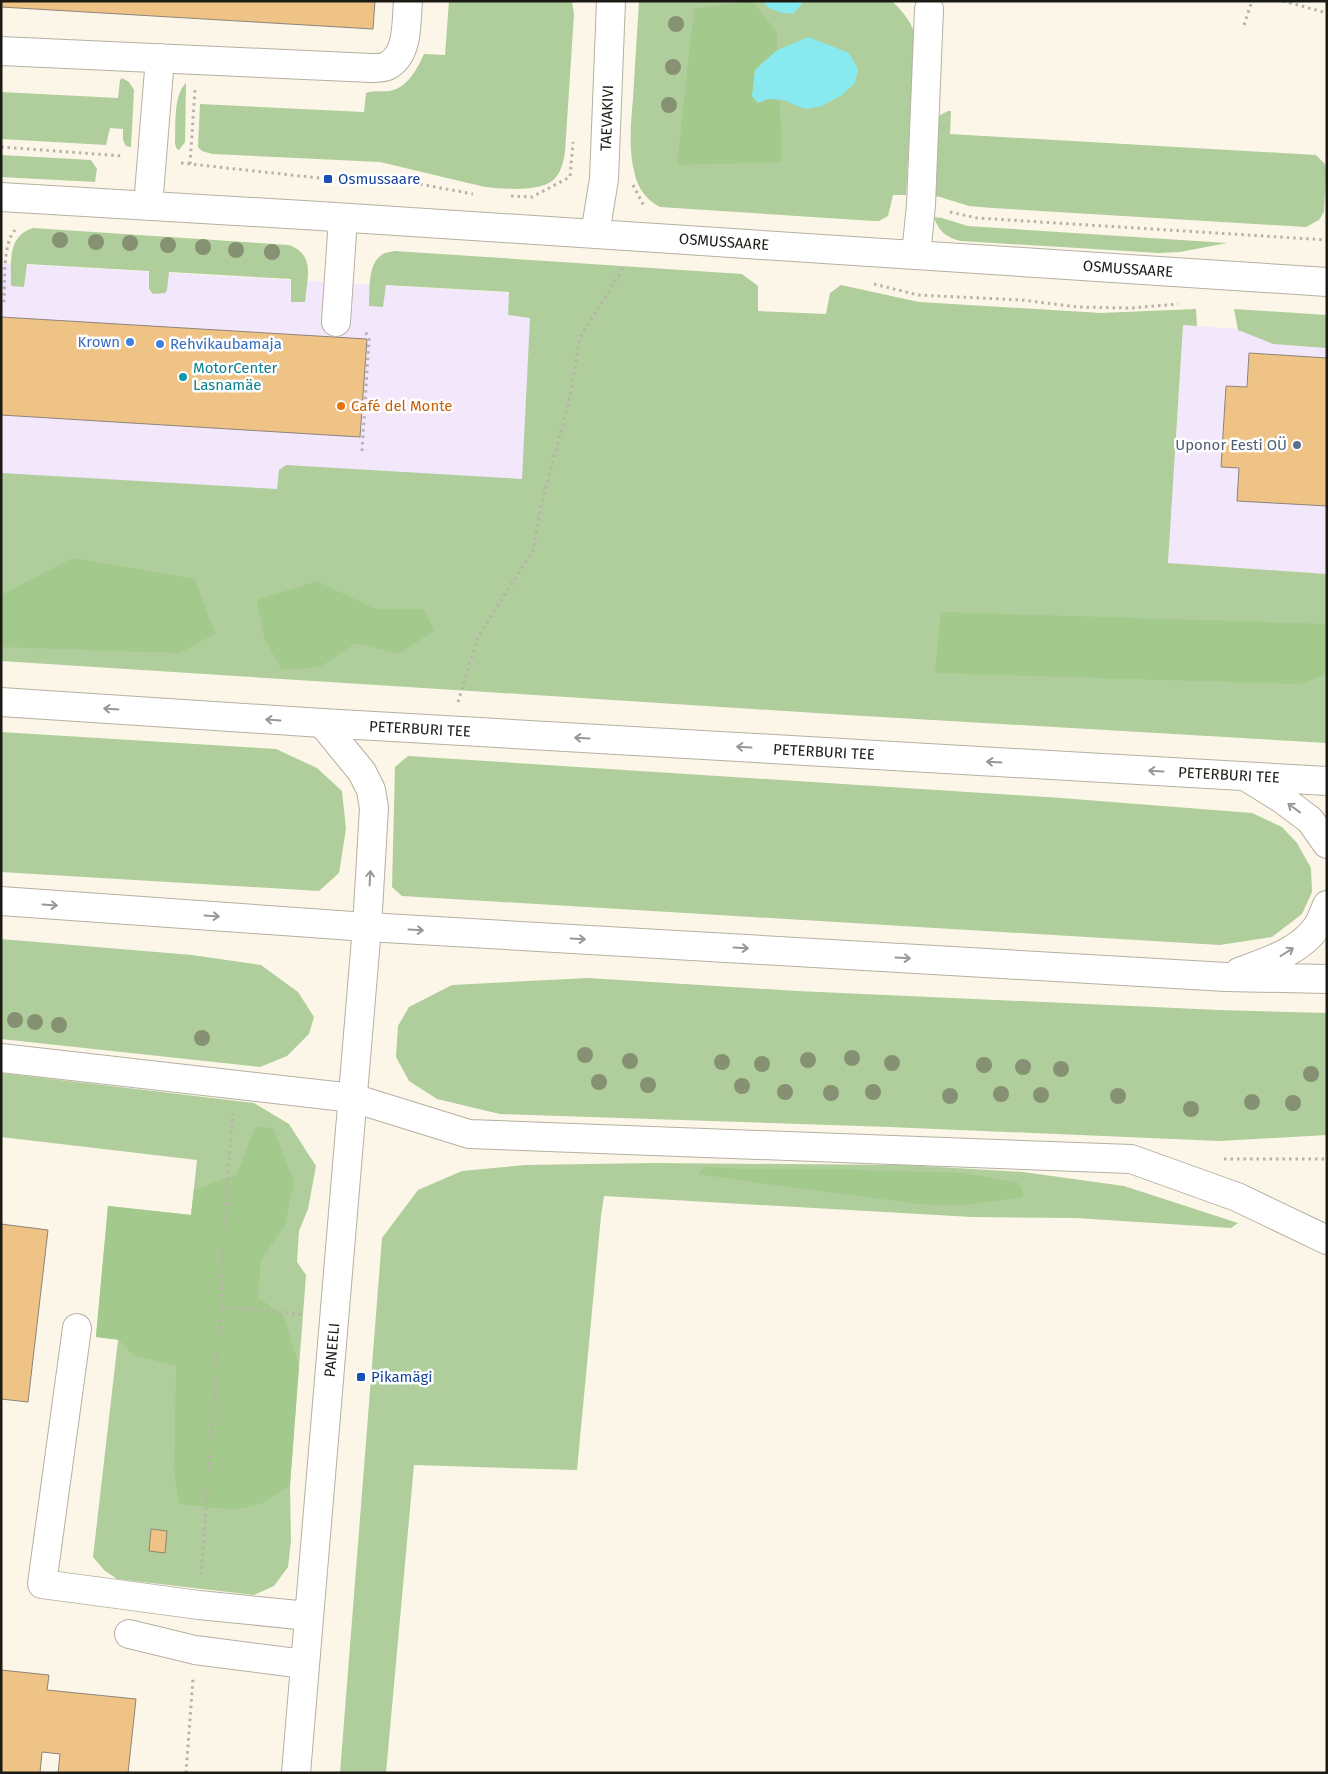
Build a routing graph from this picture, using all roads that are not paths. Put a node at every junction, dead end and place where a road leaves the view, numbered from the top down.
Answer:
1 (408, 1) edge
2 (611, 1) edge
3 (929, 9) dead end
4 (1, 51) edge
5 (160, 58) junction
6 (1, 197) edge
7 (148, 206) junction
8 (343, 218) junction
9 (595, 234) junction
10 (916, 255) junction
11 (1327, 282) edge
12 (336, 322) dead end
13 (1, 702) edge
14 (322, 723) junction
15 (1244, 776) junction
16 (1327, 781) edge
17 (1327, 844) edge
18 (1, 901) edge
19 (1327, 905) edge
20 (367, 927) junction
21 (1226, 977) junction
22 (1327, 979) edge
23 (1, 1058) edge
24 (353, 1098) junction
25 (1327, 1240) edge
26 (77, 1328) dead end
27 (308, 1616) junction
28 (129, 1634) dead end
29 (304, 1664) junction
30 (296, 1773) edge

1 - 5 main road
2 - 9 main road, TAEVAKIVI
3 - 10 main road
4 - 5 main road
5 - 7 main road
6 - 7 main road, OSMUSSAARE
7 - 8 main road, OSMUSSAARE
8 - 9 main road, OSMUSSAARE
8 - 12 main road
9 - 10 main road, OSMUSSAARE
10 - 11 main road, OSMUSSAARE
14 -> 13 main road, PETERBURI TEE
15 -> 14 main road, PETERBURI TEE
20 -> 14 main road
15 - 16 main road, PETERBURI TEE
17 -> 15 main road
18 -> 20 main road
21 -> 19 main road
20 -> 21 main road
20 - 24 main road, PANEELI
21 - 22 main road
23 - 24 main road
24 - 25 main road
24 - 27 main road, PANEELI
26 - 27 main road
27 - 29 main road, PANEELI
28 - 29 main road
29 - 30 main road, PANEELI

